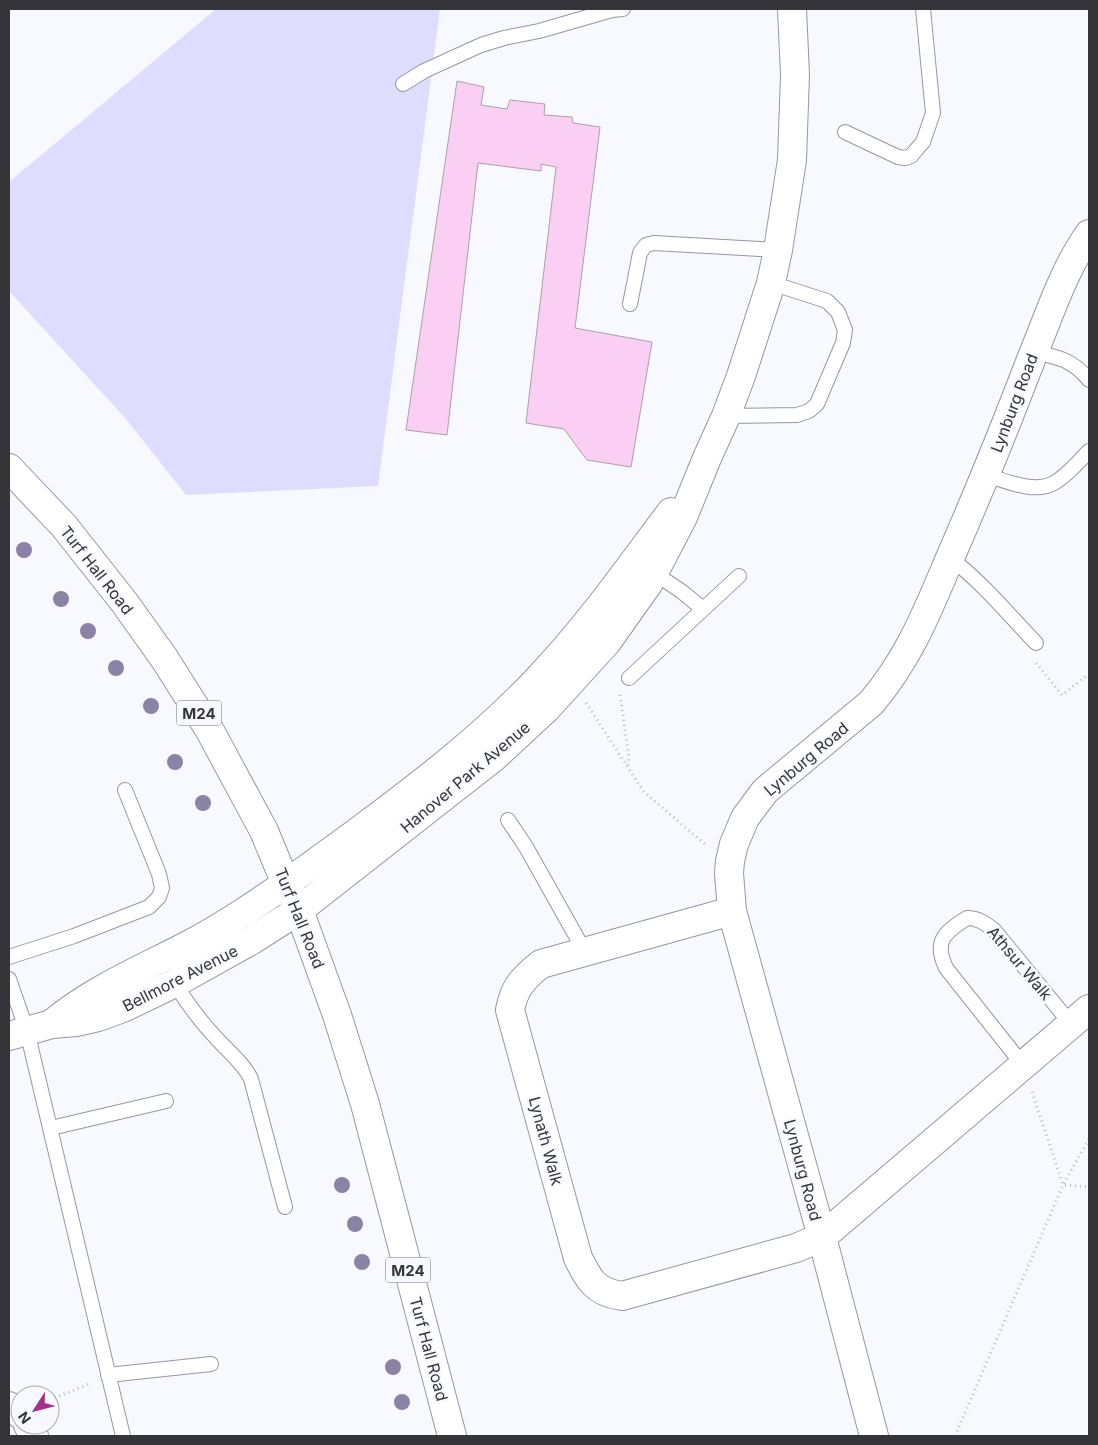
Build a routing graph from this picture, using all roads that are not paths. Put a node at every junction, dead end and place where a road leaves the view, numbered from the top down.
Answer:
1 (623, 9) edge
2 (788, 9) edge
3 (792, 9) edge
4 (922, 9) edge
5 (403, 84) dead end
6 (844, 132) dead end
7 (1089, 234) edge
8 (778, 250) junction
9 (771, 283) junction
10 (630, 304) dead end
11 (1034, 352) junction
12 (1089, 380) edge
13 (726, 416) junction
14 (1089, 451) edge
15 (9, 468) edge
16 (702, 470) junction
17 (986, 475) junction
18 (950, 558) junction
19 (654, 573) junction
20 (739, 576) dead end
21 (703, 609) junction
22 (1036, 643) road end
23 (629, 678) dead end
24 (125, 790) dead end
25 (508, 820) dead end
26 (286, 884) junction
27 (300, 910) junction
28 (732, 911) junction
29 (585, 952) junction
30 (9, 956) edge
31 (9, 979) edge
32 (175, 982) junction
33 (1080, 1016) edge
34 (29, 1030) edge
35 (1024, 1065) junction
36 (166, 1101) dead end
37 (51, 1128) junction
38 (285, 1207) dead end
39 (822, 1237) junction
40 (211, 1364) dead end
41 (108, 1376) junction
42 (123, 1436) edge
43 (452, 1436) edge
44 (874, 1436) edge

1 - 5 lane
2 - 3 lane
3 - 8 street, Hanover Park Avenue
4 - 6 lane
7 - 11 street, Lynburg Road
8 - 9 street, Hanover Park Avenue
8 - 10 lane
9 - 13 street, Hanover Park Avenue
9 - 13 lane
11 - 12 lane
11 - 17 street, Lynburg Road
13 - 16 street, Hanover Park Avenue
14 - 17 lane
15 - 26 street, Turf Hall Road / M24
16 - 19 street, Hanover Park Avenue
16 - 26 street, Hanover Park Avenue
17 - 18 street, Lynburg Road
18 - 22 lane
18 - 28 street, Lynburg Road
19 - 21 lane
19 - 27 street, Hanover Park Avenue
20 - 21 lane
21 - 23 lane
24 - 30 lane
25 - 29 lane
26 - 27 street, Turf Hall Road / M24
26 - 34 street, Bellmore Avenue
27 - 32 street, Bellmore Avenue
27 - 43 street, Turf Hall Road / M24
28 - 29 street, Lynath Walk
28 - 39 street, Lynburg Road
29 - 39 street, Lynath Walk
31 - 34 lane
32 - 34 street, Bellmore Avenue
32 - 38 lane
33 - 35 street, Athsur Walk
33 - 35 lane, Athsur Walk
34 - 37 lane
35 - 39 street, Athsur Walk
36 - 37 lane
37 - 41 lane
39 - 44 street, Lynburg Road
40 - 41 lane
41 - 42 lane

